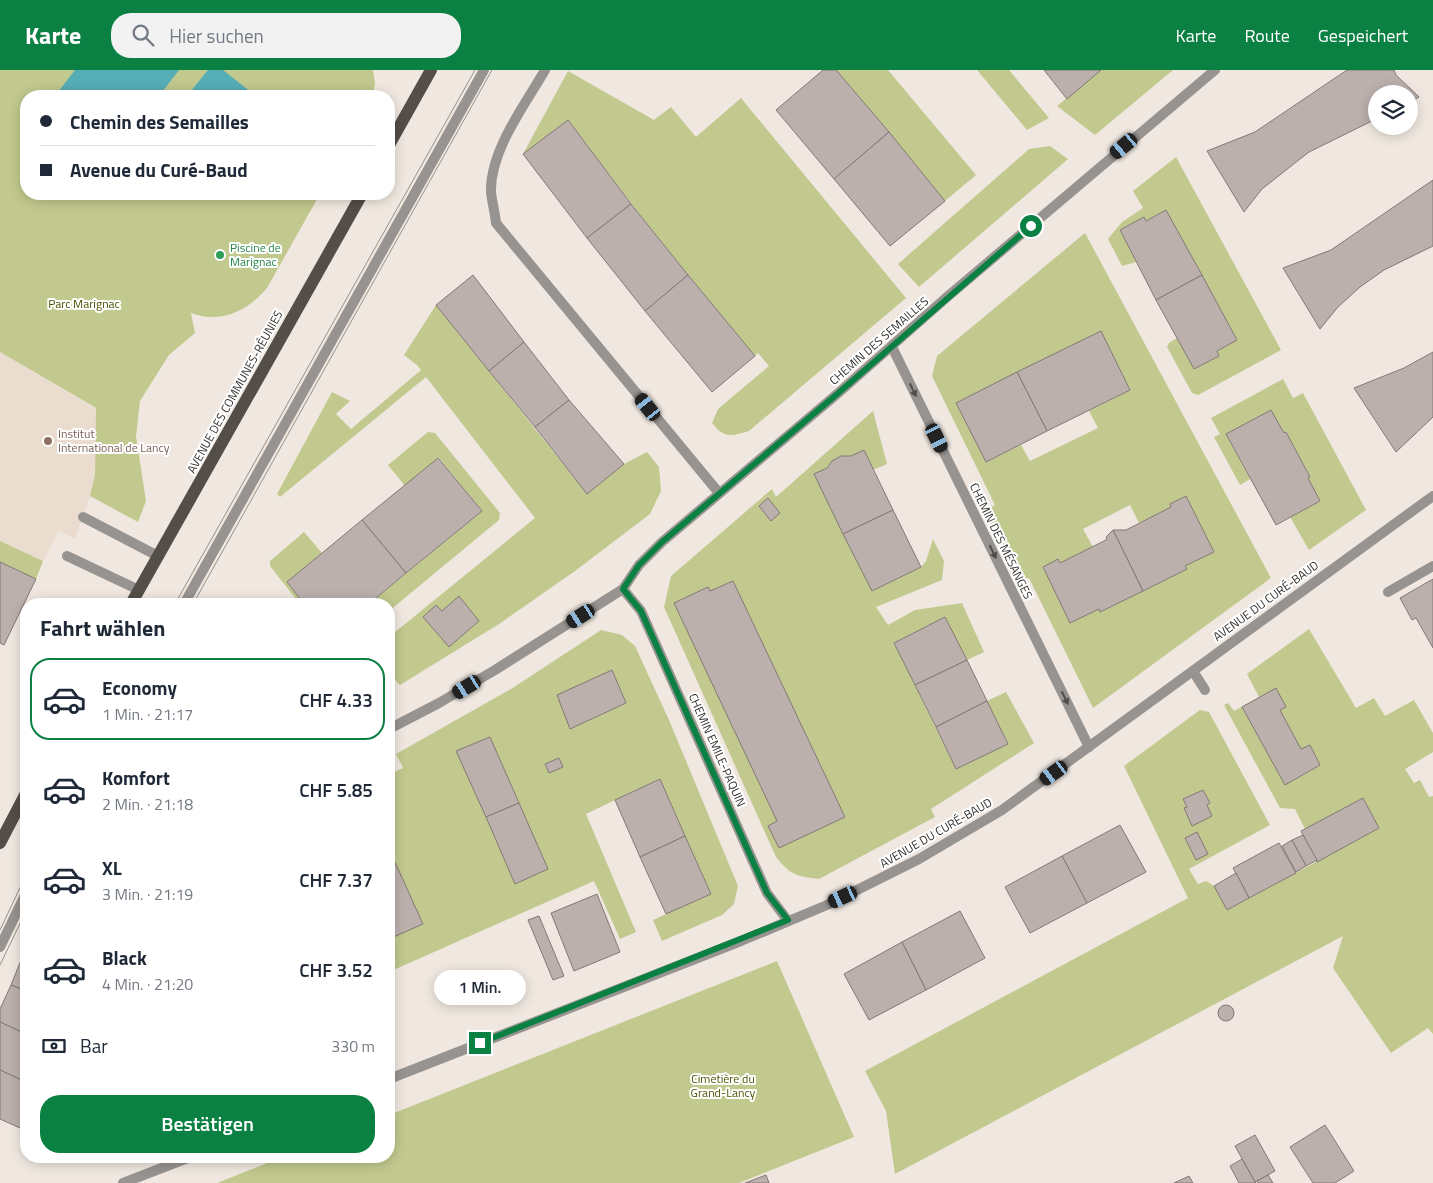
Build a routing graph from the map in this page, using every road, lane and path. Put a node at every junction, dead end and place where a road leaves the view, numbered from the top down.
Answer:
1 (431, 70) edge
2 (484, 70) edge
3 (545, 70) edge
4 (1215, 70) edge
5 (395, 134) edge
6 (359, 200) edge
7 (892, 347) junction
8 (719, 493) junction
9 (1433, 496) edge
10 (83, 517) dead end
11 (67, 556) dead end
12 (158, 556) junction
13 (1433, 566) edge
14 (623, 589) junction
15 (139, 590) junction
16 (1388, 592) dead end
17 (134, 598) edge
18 (187, 598) edge
19 (1193, 671) junction
20 (1205, 690) dead end
21 (395, 726) edge
22 (1089, 747) junction
23 (20, 804) edge
24 (0, 842) edge
25 (20, 912) edge
26 (788, 920) junction
27 (0, 947) edge
28 (395, 1077) edge
29 (175, 1163) edge
30 (124, 1183) edge

1 - 5 main road
2 - 18 street
3 - 8 street
4 - 7 street, CHEMIN DES SEMAILLES
6 - 12 main road, AVENUE DES COMMUNES-RÉUNIES
7 - 8 street, CHEMIN DES SEMAILLES
7 -> 22 street, CHEMIN DES MÉSANGES
8 - 14 street, CHEMIN DES SEMAILLES
9 - 19 street, AVENUE DU CURÉ-BAUD
10 - 12 street
11 - 15 street
12 - 15 main road, AVENUE DES COMMUNES-RÉUNIES
13 - 16 street
14 - 21 street, CHEMIN DES SEMAILLES
14 - 26 street, CHEMIN EMILE-PAQUIN
15 - 17 main road, AVENUE DES COMMUNES-RÉUNIES
19 - 20 street
19 - 22 street, AVENUE DU CURÉ-BAUD
22 - 26 street, AVENUE DU CURÉ-BAUD
23 - 24 main road
25 - 27 street
26 - 28 street, AVENUE DU CURÉ-BAUD
29 - 30 street

